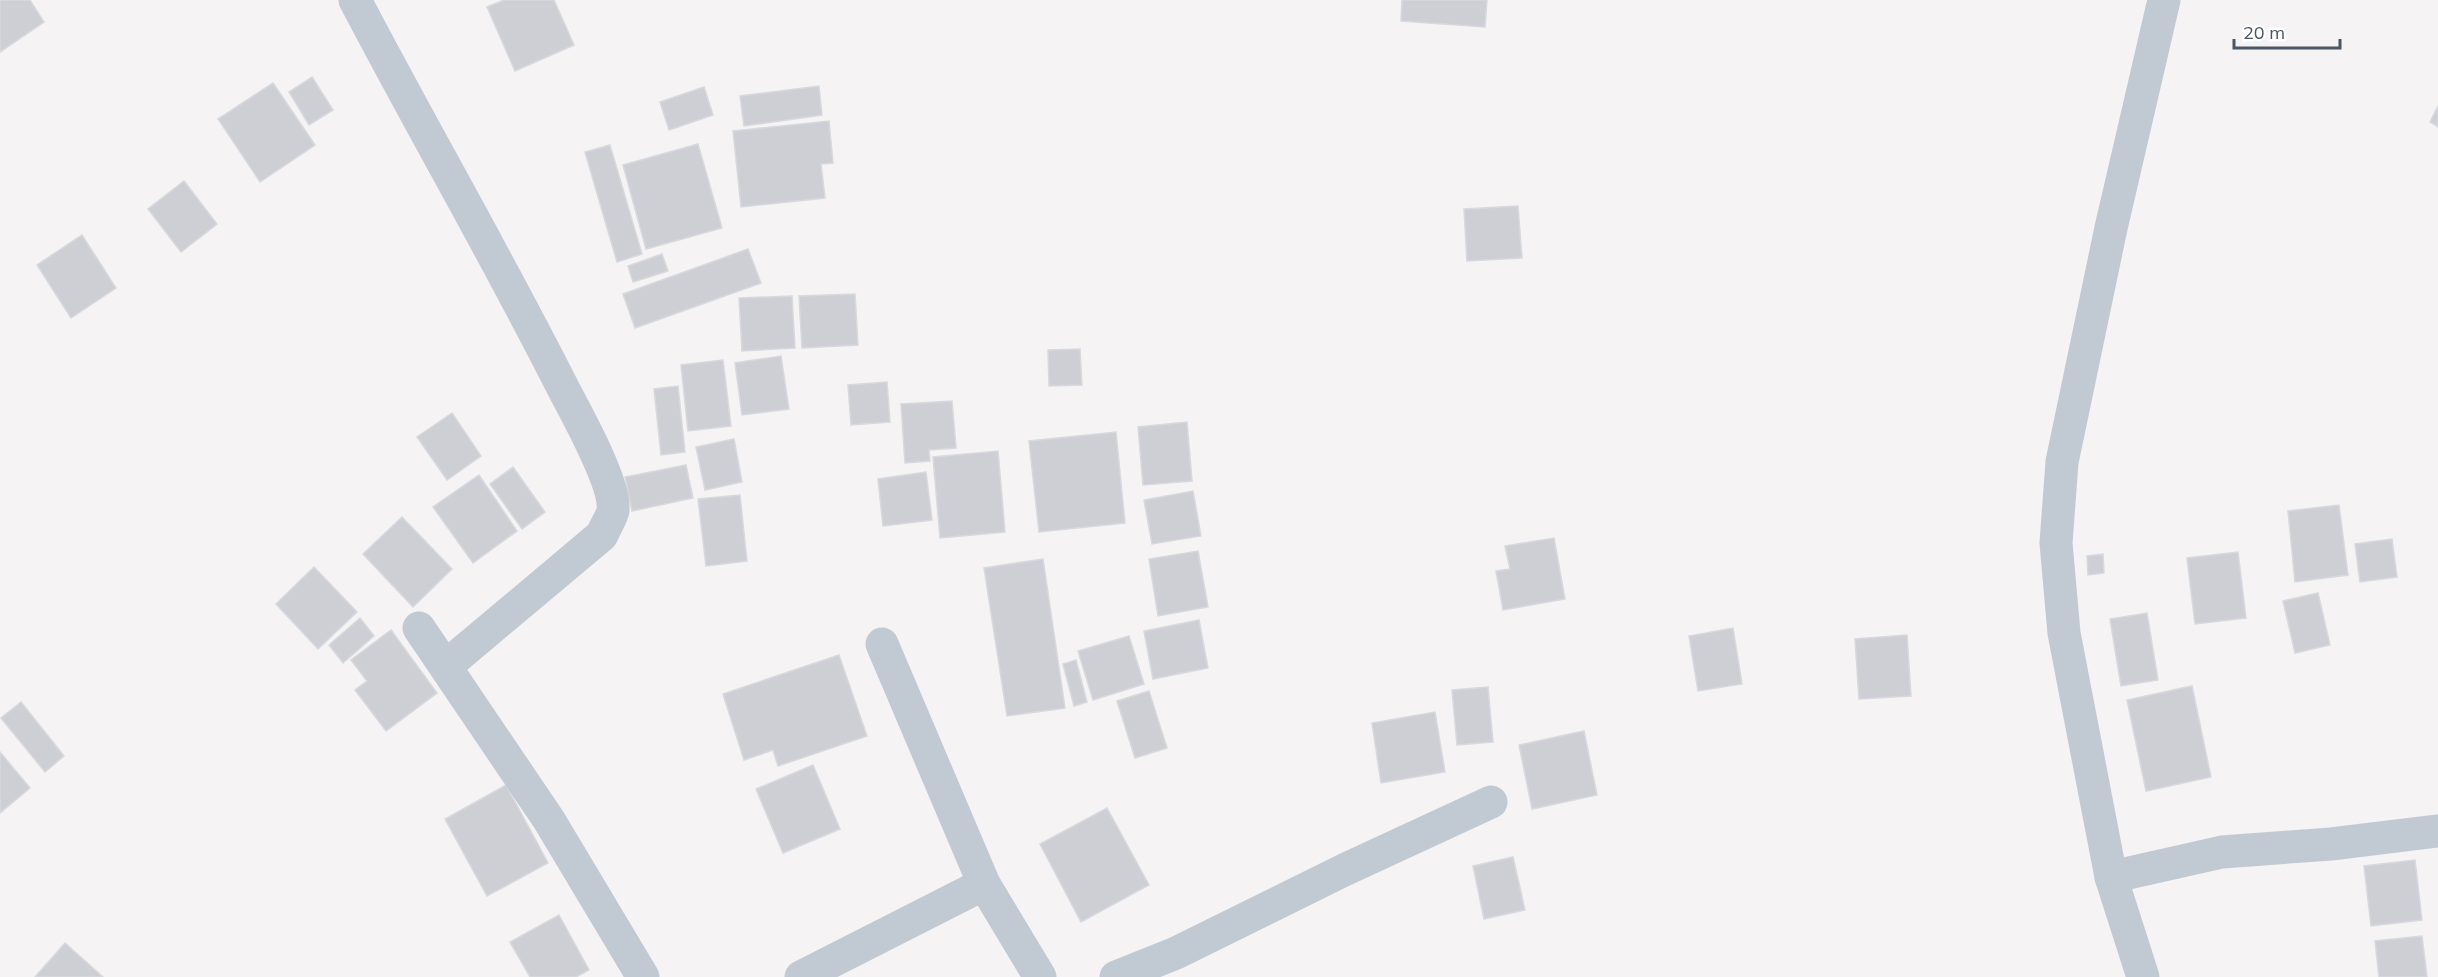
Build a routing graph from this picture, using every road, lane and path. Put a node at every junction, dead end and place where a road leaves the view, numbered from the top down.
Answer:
1 (355, 0) edge
2 (2164, 0) edge
3 (419, 628) dead end
4 (882, 644) dead end
5 (446, 666) junction
6 (1491, 802) dead end
7 (2438, 831) edge
8 (2111, 877) junction
9 (984, 884) junction
10 (643, 977) edge
11 (801, 977) edge
12 (1040, 977) edge
13 (1116, 977) edge
14 (2143, 977) edge

1 - 5 street
2 - 8 street
3 - 5 street
4 - 9 street
5 - 10 street
6 - 13 street
7 - 8 street
8 - 14 street
9 - 11 street
9 - 12 street

